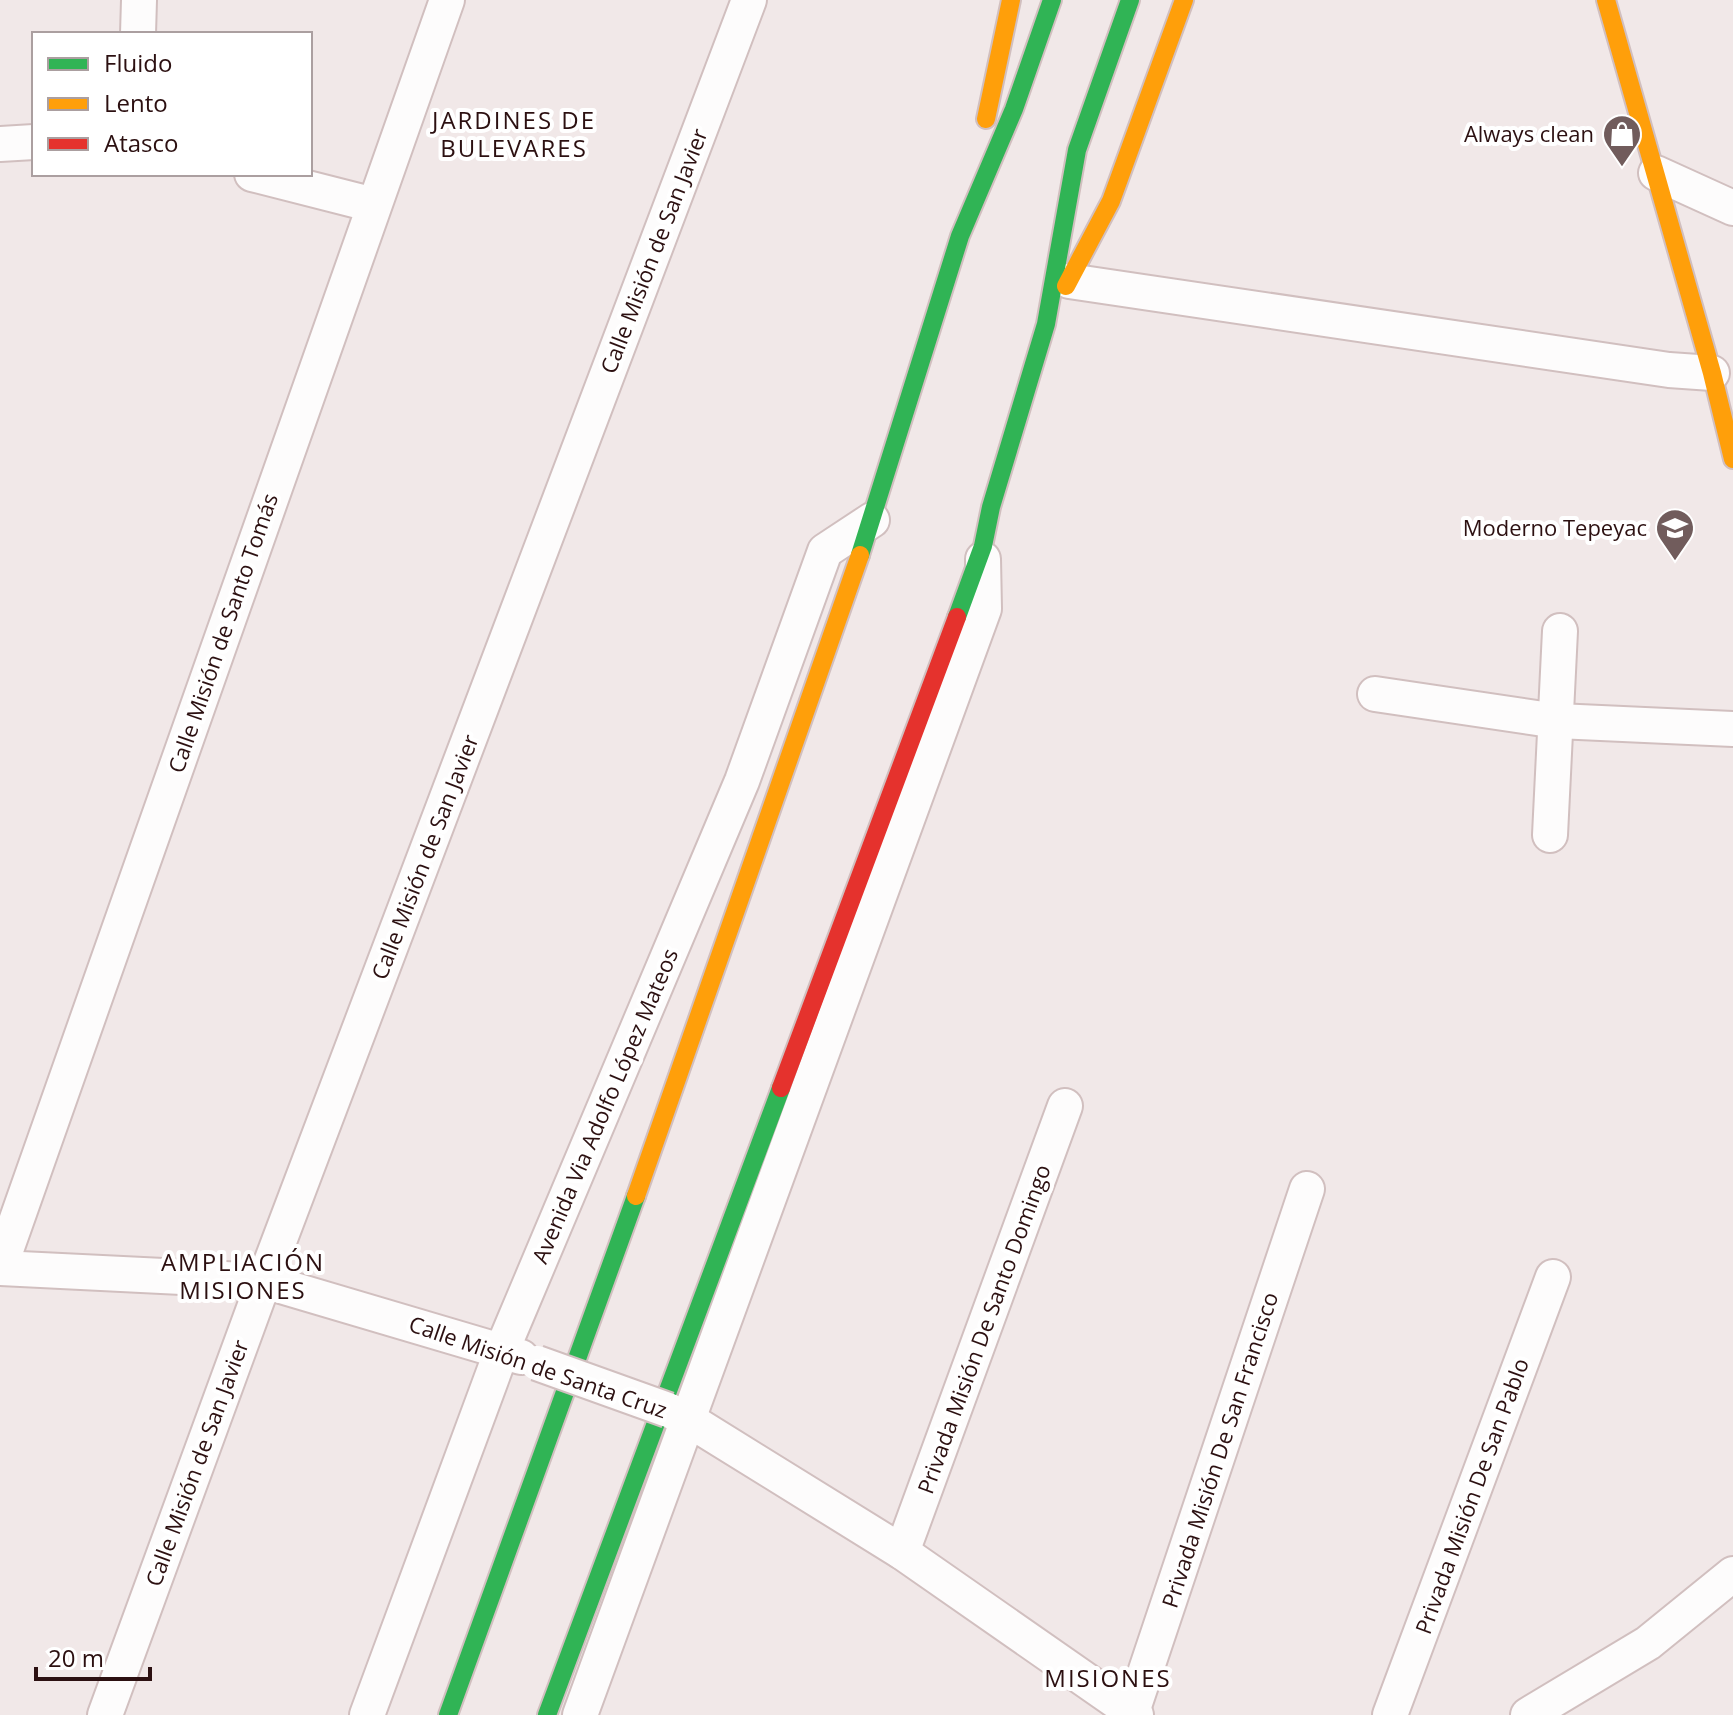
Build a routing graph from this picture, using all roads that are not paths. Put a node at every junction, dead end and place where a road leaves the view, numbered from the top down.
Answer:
1 (139, 0) edge
2 (447, 0) edge
3 (749, 0) edge
4 (1011, 0) edge
5 (1052, 0) edge
6 (1130, 0) edge
7 (1184, 0) edge
8 (1606, 0) edge
9 (138, 32) edge
10 (32, 142) edge
11 (0, 144) edge
12 (1656, 173) junction
13 (260, 176) edge
14 (374, 205) junction
15 (1733, 208) edge
16 (960, 236) junction
17 (1069, 281) junction
18 (1046, 324) junction
19 (1712, 373) junction
20 (1733, 459) edge
21 (872, 520) junction
22 (983, 546) junction
23 (1560, 631) dead end
24 (1375, 694) dead end
25 (1557, 721) junction
26 (1733, 729) edge
27 (1550, 835) dead end
28 (1065, 1106) dead end
29 (1307, 1189) dead end
30 (0, 1268) edge
31 (1553, 1277) dead end
32 (264, 1281) junction
33 (502, 1350) junction
34 (678, 1415) junction
35 (902, 1552) junction
36 (1733, 1574) edge
37 (1134, 1714) edge
38 (105, 1715) edge
39 (367, 1715) edge
40 (448, 1715) edge
41 (547, 1715) edge
42 (580, 1715) edge
43 (1390, 1715) edge
44 (1528, 1715) edge

1 - 9 street
2 - 14 street, Calle Misión de Santo Tomás
3 - 32 street, Calle Misión de San Javier
4 - 16 main road
5 - 16 main road
6 - 18 main road
7 - 17 main road
8 - 12 main road
10 - 11 street
12 - 15 street
12 - 19 main road
13 - 14 street
14 - 30 street, Calle Misión de Santo Tomás
16 - 21 main road
17 - 18 main road
17 - 19 street
18 - 22 main road
19 - 20 main road
21 - 33 street, Avenida Via Adolfo López Mateos
21 - 40 main road
22 - 34 street
22 - 41 main road
23 - 25 street
24 - 25 street
25 - 26 street
25 - 27 street
28 - 35 street, Privada Misión De Santo Domingo
29 - 37 street, Privada Misión De San Francisco
30 - 32 street, Calle Misión de Santa Cruz
31 - 43 street, Privada Misión De San Pablo
32 - 33 street, Calle Misión de Santa Cruz
32 - 38 street, Calle Misión de San Javier
33 - 34 street, Calle Misión de Santa Cruz, bridge
33 - 39 street, Avenida Via Adolfo López Mateos
34 - 35 street, Calle Misión de Santa Cruz
34 - 42 street
35 - 37 street, Calle Misión de Santa Cruz
36 - 44 street

